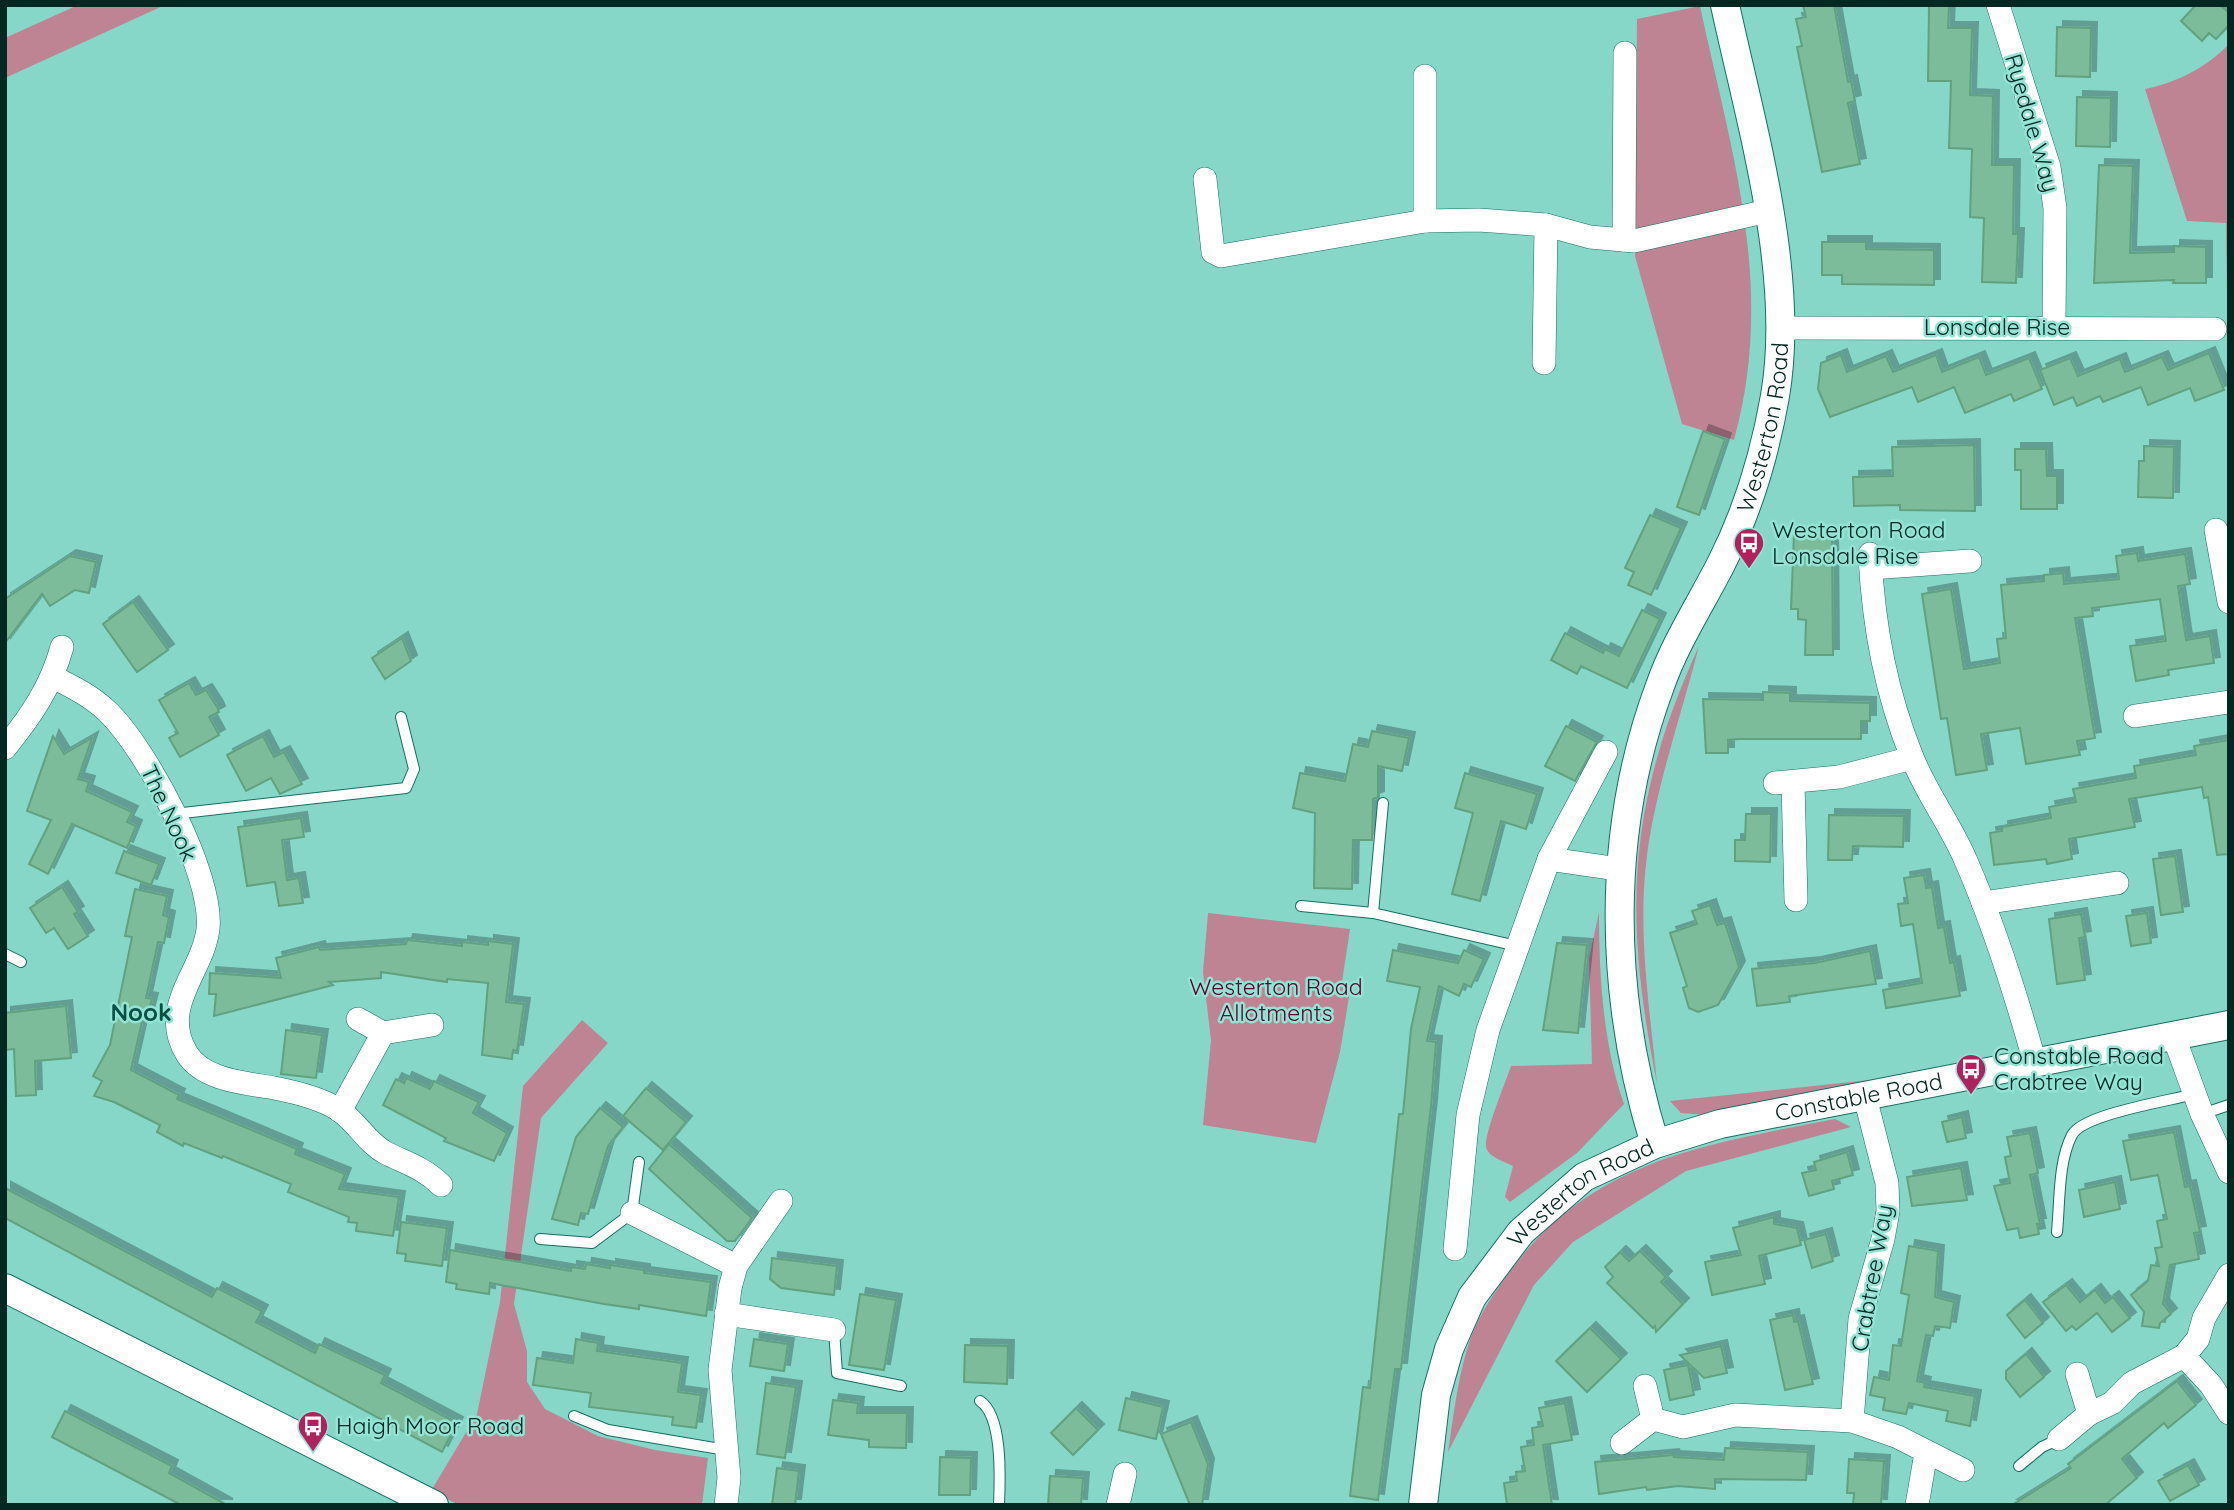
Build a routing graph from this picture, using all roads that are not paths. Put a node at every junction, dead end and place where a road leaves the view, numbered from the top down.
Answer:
1 (1725, 5) edge
2 (1998, 5) edge
3 (1625, 53) dead end
4 (1425, 76) dead end
5 (1205, 179) dead end
6 (1768, 211) junction
7 (1424, 221) junction
8 (1546, 225) junction
9 (1624, 240) junction
10 (2054, 326) junction
11 (1779, 328) junction
12 (2215, 329) dead end
13 (1544, 363) dead end
14 (2216, 530) dead end
15 (1970, 561) dead end
16 (2226, 569) edge
17 (2229, 602) edge
18 (62, 647) dead end
19 (53, 677) junction
20 (2229, 702) edge
21 (2135, 716) dead end
22 (401, 717) dead end
23 (5, 748) edge
24 (1606, 752) dead end
25 (1912, 758) junction
26 (1384, 803) dead end
27 (174, 814) junction
28 (1549, 859) junction
29 (1618, 869) junction
30 (2117, 883) dead end
31 (1796, 900) dead end
32 (1983, 903) junction
33 (1301, 906) dead end
34 (1373, 913) junction
35 (1517, 946) junction
36 (5, 954) edge
37 (21, 962) dead end
38 (359, 1019) dead end
39 (432, 1025) dead end
40 (2229, 1025) edge
41 (383, 1033) junction
42 (2174, 1037) junction
43 (2035, 1063) junction
44 (1866, 1097) junction
45 (2198, 1104) junction
46 (2229, 1105) edge
47 (340, 1111) junction
48 (1655, 1144) junction
49 (639, 1162) dead end
50 (2229, 1172) edge
51 (440, 1185) dead end
52 (781, 1201) dead end
53 (632, 1213) junction
54 (2057, 1232) dead end
55 (540, 1239) dead end
56 (1455, 1249) dead end
57 (736, 1266) junction
58 (2229, 1275) edge
59 (5, 1288) edge
60 (726, 1314) junction
61 (834, 1330) joint
62 (2185, 1356) junction
63 (2077, 1374) dead end
64 (901, 1386) dead end
65 (1645, 1387) dead end
66 (980, 1401) dead end
67 (2229, 1413) edge
68 (2090, 1414) junction
69 (574, 1416) dead end
70 (1653, 1419) junction
71 (1852, 1421) junction
72 (2059, 1439) joint
73 (1622, 1444) dead end
74 (726, 1450) junction
75 (1926, 1453) junction
76 (2019, 1466) dead end
77 (1963, 1470) dead end
78 (1125, 1474) dead end
79 (434, 1505) edge
80 (726, 1505) edge
81 (999, 1505) edge
82 (1118, 1505) edge
83 (1423, 1505) edge
84 (1917, 1505) edge

1 - 6 street, Westerton Road
2 - 10 street, Ryedale Way
3 - 9 street
4 - 7 street
5 - 7 street
6 - 9 street
6 - 11 street, Westerton Road
7 - 8 street
8 - 9 street
8 - 13 street
10 - 11 street, Lonsdale Rise
10 - 12 street, Lonsdale Rise
11 - 29 street, Westerton Road
14 - 16 street
15 - 25 street
16 - 17 street
18 - 19 street
19 - 23 street
19 - 27 street, The Nook
20 - 21 street
22 - 27 lane
24 - 28 street
25 - 31 street
25 - 32 street
26 - 34 lane
27 - 47 street, The Nook
28 - 29 street
28 - 35 street
29 - 48 street, Westerton Road
30 - 32 street
32 - 43 street
33 - 34 lane
34 - 35 lane
35 - 56 street
36 - 37 lane
38 - 41 street
39 - 41 street
40 - 42 street, Constable Road
41 - 47 street
42 - 43 street, Constable Road
42 - 45 street
43 - 44 street, Constable Road
44 - 48 street, Constable Road
44 - 71 street, Crabtree Way
45 - 46 lane
45 - 50 street
45 - 54 lane
47 - 51 street
48 - 83 street, Westerton Road
49 - 53 lane
52 - 57 street
53 - 55 lane
53 - 57 street
57 - 60 street
58 - 62 street
59 - 79 street
60 - 61 street
60 - 74 street
61 - 64 lane
62 - 67 street
62 - 68 street
63 - 68 street
65 - 70 street
66 - 81 lane
68 - 72 street
69 - 74 lane
70 - 71 street
70 - 73 street
71 - 75 street
72 - 76 lane
74 - 80 street
75 - 77 street
75 - 84 street
78 - 82 street

